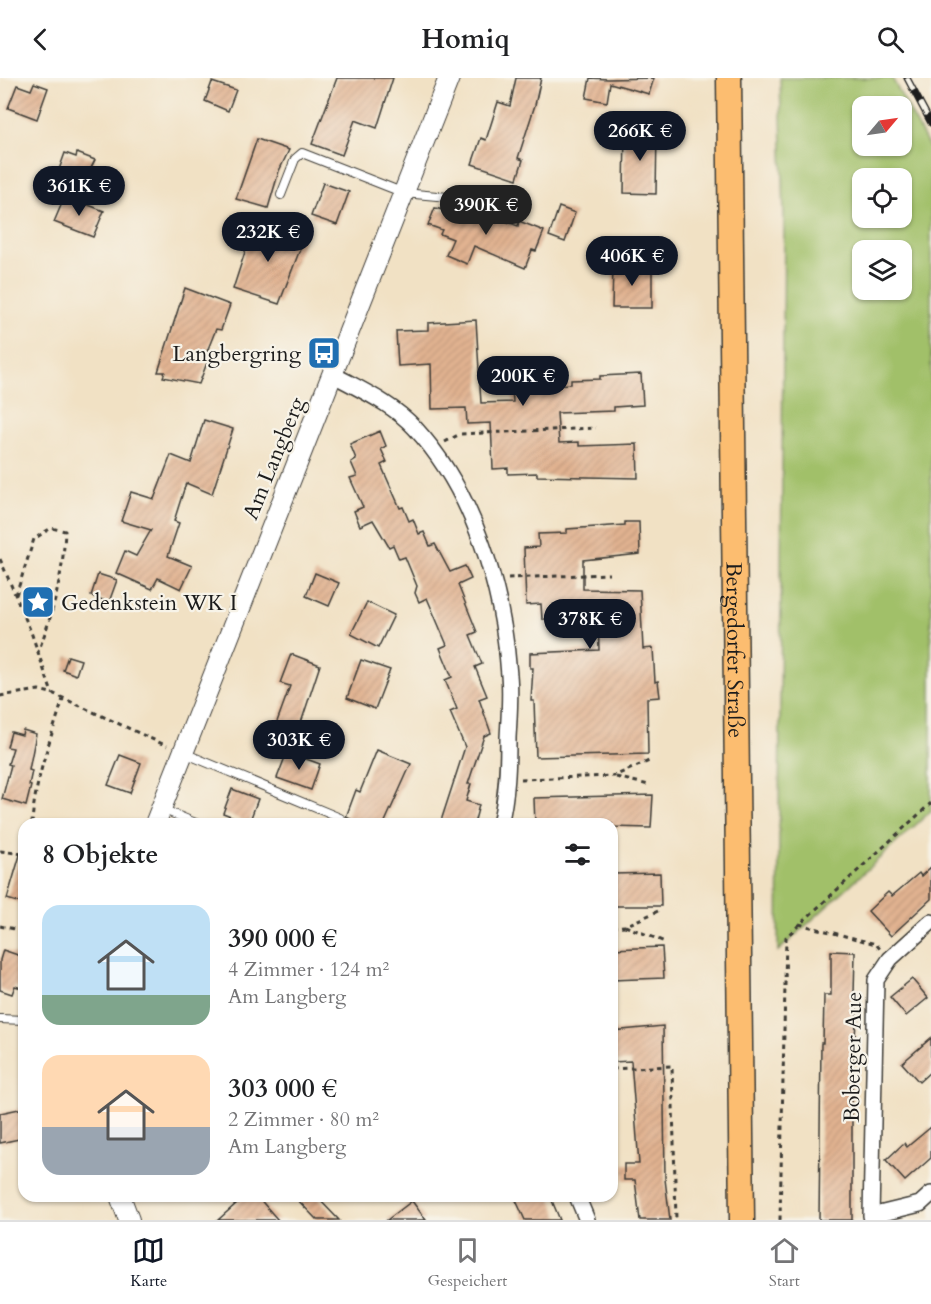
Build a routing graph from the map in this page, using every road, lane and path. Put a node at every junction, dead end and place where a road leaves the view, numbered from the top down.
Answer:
1 (449, 78) edge
2 (729, 78) edge
3 (404, 193) junction
4 (281, 195) dead end
5 (521, 209) dead end
6 (332, 374) junction
7 (596, 428) dead end
8 (433, 448) junction
9 (0, 559) edge
10 (609, 574) dead end
11 (491, 579) junction
12 (16, 596) junction
13 (38, 653) junction
14 (52, 693) junction
15 (0, 696) edge
16 (63, 699) junction
17 (150, 740) dead end
18 (182, 752) junction
19 (649, 762) dead end
20 (614, 776) junction
21 (507, 780) junction
22 (649, 785) dead end
23 (931, 803) edge
24 (158, 816) edge
25 (32, 818) edge
26 (338, 818) edge
27 (502, 818) edge
28 (0, 851) edge
29 (18, 853) edge
30 (658, 911) dead end
31 (931, 922) edge
32 (799, 924) junction
33 (0, 926) edge
34 (625, 926) junction
35 (618, 927) edge
36 (18, 930) edge
37 (666, 942) dead end
38 (890, 959) junction
39 (0, 1019) edge
40 (18, 1020) edge
41 (618, 1069) edge
42 (931, 1194) edge
43 (122, 1202) edge
44 (579, 1202) edge
45 (871, 1218) edge
46 (129, 1220) edge
47 (586, 1220) edge
48 (676, 1220) edge
49 (741, 1220) edge
50 (780, 1220) edge

1 - 3 street, Am Langberg
2 - 49 main road, Bergedorfer Straße
3 - 4 lane
3 - 5 lane
3 - 6 street, Am Langberg
6 - 8 street
6 - 18 street, Am Langberg
7 - 8 path
8 - 11 street
9 - 12 path
10 - 11 path
11 - 21 street
12 - 13 path
12 - 13 path
13 - 14 path
14 - 15 path
14 - 16 path
16 - 17 path
16 - 25 path
18 - 24 street, Am Langberg
18 - 26 lane
19 - 20 path
20 - 21 path
20 - 22 path
21 - 27 street
23 - 32 path
28 - 29 path
30 - 34 path
31 - 38 street, Boberger Aue
32 - 38 path
32 - 50 path
33 - 36 path
34 - 35 path
34 - 37 path
38 - 45 street, Boberger Aue
39 - 40 lane
41 - 48 path
42 - 45 street, Boberger Aue
43 - 46 street
44 - 47 street

